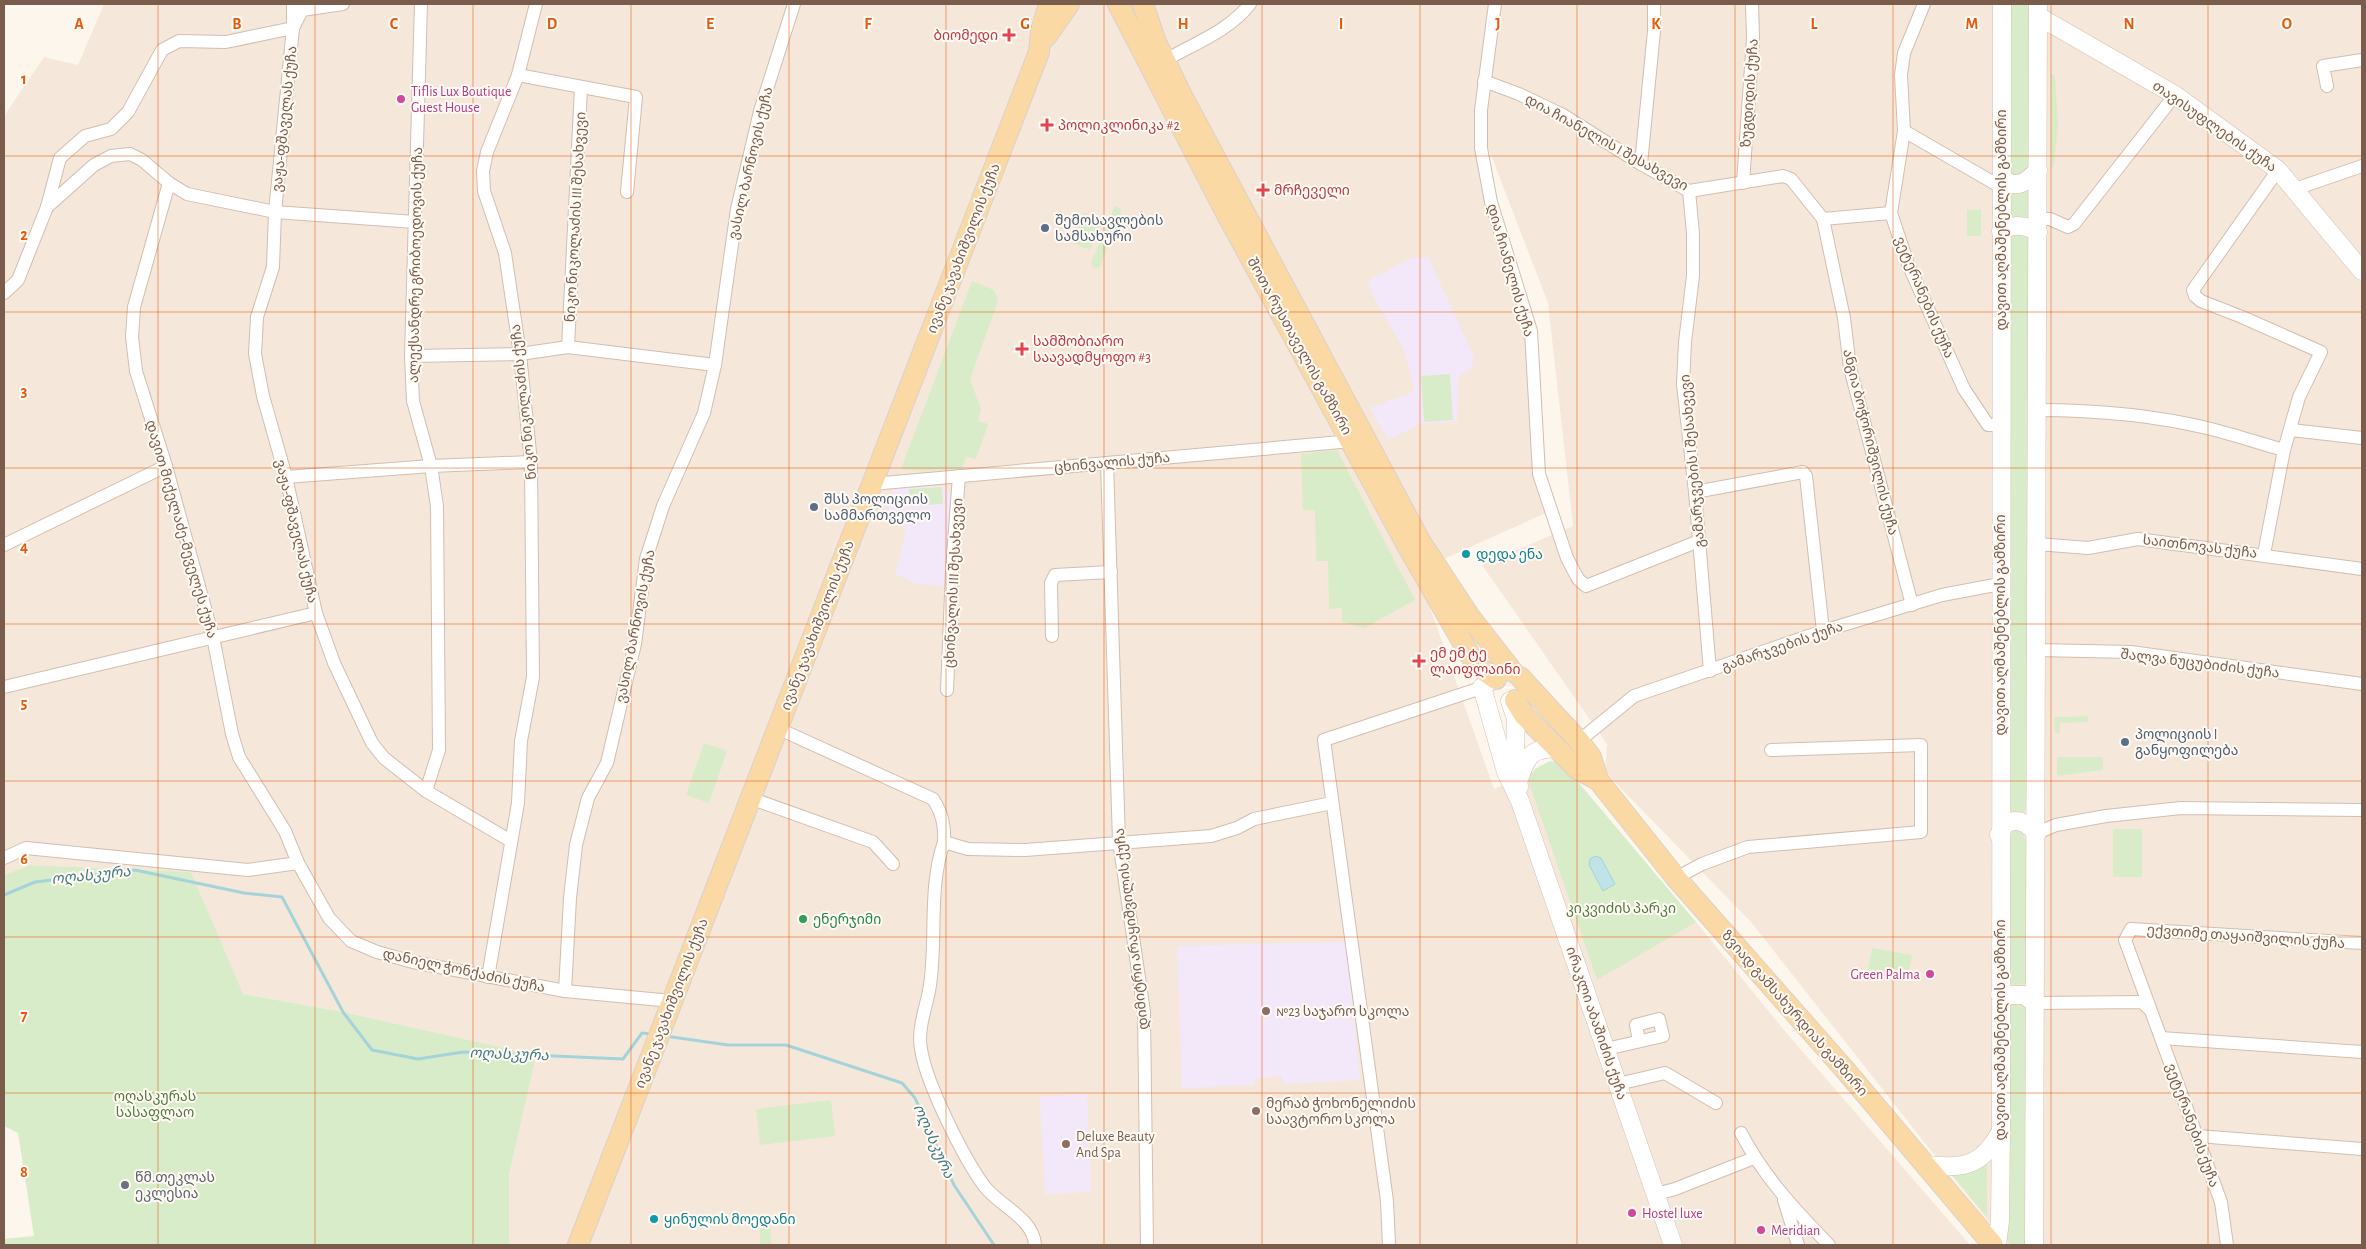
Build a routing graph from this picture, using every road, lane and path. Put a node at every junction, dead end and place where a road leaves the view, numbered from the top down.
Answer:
1 (343, 4) edge
2 (421, 4) edge
3 (536, 4) edge
4 (794, 4) edge
5 (1049, 4) edge
6 (1069, 4) edge
7 (1118, 4) edge
8 (1144, 4) edge
9 (1250, 4) edge
10 (1495, 4) edge
11 (1654, 4) edge
12 (1752, 4) edge
13 (1924, 4) edge
14 (2002, 4) edge
15 (298, 6) edge
16 (2038, 10) edge
17 (293, 28) junction
18 (1040, 48) junction
19 (2362, 60) edge
20 (1164, 61) junction
21 (518, 75) junction
22 (1484, 81) junction
23 (2327, 86) dead end
24 (581, 88) junction
25 (2175, 95) junction
26 (1904, 131) junction
27 (1641, 164) junction
28 (2362, 166) edge
29 (2038, 170) junction
30 (2278, 170) junction
31 (2001, 182) junction
32 (168, 183) junction
33 (1743, 183) junction
34 (2295, 189) junction
35 (1689, 191) junction
36 (627, 192) dead end
37 (48, 207) junction
38 (275, 212) junction
39 (1891, 213) junction
40 (1823, 219) junction
41 (415, 222) junction
42 (2038, 225) junction
43 (2001, 231) junction
44 (2362, 271) edge
45 (4, 293) edge
46 (568, 347) junction
47 (520, 354) junction
48 (411, 356) junction
49 (714, 365) junction
50 (2037, 410) junction
51 (2000, 425) junction
52 (2291, 430) junction
53 (2362, 438) edge
54 (1352, 441) junction
55 (2284, 450) junction
56 (531, 462) junction
57 (1107, 463) junction
58 (166, 466) junction
59 (431, 466) junction
60 (959, 476) junction
61 (286, 477) junction
62 (872, 484) junction
63 (1695, 492) junction
64 (1699, 541) junction
65 (2037, 544) junction
66 (4, 545) edge
67 (2264, 554) junction
68 (2362, 569) edge
69 (1111, 572) junction
70 (2000, 584) junction
71 (1912, 605) junction
72 (316, 613) junction
73 (1824, 631) junction
74 (1052, 636) dead end
75 (213, 637) junction
76 (2036, 650) junction
77 (1710, 671) junction
78 (2362, 684) edge
79 (1503, 686) junction
80 (4, 687) edge
81 (947, 690) dead end
82 (777, 728) junction
83 (1579, 741) junction
84 (1556, 748) junction
85 (1772, 750) dead end
86 (1598, 780) junction
87 (1518, 782) junction
88 (426, 791) junction
89 (750, 798) junction
90 (1520, 801) junction
91 (1332, 803) junction
92 (2362, 810) edge
93 (2037, 833) junction
94 (1999, 835) junction
95 (511, 841) junction
96 (1119, 841) junction
97 (944, 842) junction
98 (4, 858) edge
99 (298, 863) junction
100 (893, 864) dead end
101 (1676, 878) junction
102 (2131, 929) joint
103 (2362, 943) edge
104 (488, 977) junction
105 (565, 991) junction
106 (2000, 995) junction
107 (672, 1001) junction
108 (2035, 1003) junction
109 (2148, 1008) junction
110 (2161, 1038) junction
111 (1639, 1042) dead end
112 (1606, 1049) junction
113 (2362, 1052) edge
114 (1618, 1084) junction
115 (1716, 1103) dead end
116 (2001, 1133) junction
117 (1741, 1134) dead end
118 (2198, 1136) junction
119 (2362, 1149) edge
120 (1754, 1158) junction
121 (1925, 1166) junction
122 (1656, 1194) junction
123 (1783, 1198) junction
124 (582, 1242) edge
125 (1035, 1245) edge
126 (1147, 1245) edge
127 (1389, 1245) edge
128 (1673, 1245) edge
129 (1798, 1245) edge
130 (1829, 1245) edge
131 (1993, 1245) edge
132 (1997, 1245) edge
133 (2034, 1245) edge
134 (2227, 1245) edge

1 - 15 street
2 - 41 street, ალექსანდრე გრიბოედოვის ქუჩა
3 - 21 street, ნიკო ნიკოლაძის ქუჩა
4 - 49 street, ვასილ ბარნოვის ქუჩა
5 - 18 main road, ივანე ჯავახიშვილის ქუჩა
6 - 18 main road
7 - 54 main road, შოთა რუსთაველის გამზირი
8 - 20 main road, შოთა რუსთაველის გამზირი
9 - 20 street
10 - 22 street, დია ჩიანელის ქუჩა
11 - 27 street
12 - 33 street, ზუგდიდის ქუჩა
13 - 26 street, ვეტერანების ქუჩა
14 - 31 main road, დავით აღმაშენებლის გამზირი
15 - 17 street, ვაჟა-ფშაველას ქუჩა
16 - 25 main road, თავისუფლების ქუჩა
16 - 29 main road
17 - 37 street
17 - 38 street, ვაჟა-ფშაველას ქუჩა
18 - 62 main road, ივანე ჯავახიშვილის ქუჩა
19 - 23 street
20 - 79 main road, შოთა რუსთაველის გამზირი
21 - 24 street
21 - 47 street, ნიკო ნიკოლაძის ქუჩა
22 - 27 street, დია ჩიანელის I შესახვევი
22 - 64 street, დია ჩიანელის ქუჩა
24 - 36 street
24 - 46 street, ნიკო ნიკოლაძის III შესახვევი
25 - 30 main road, თავისუფლების ქუჩა
25 - 42 street
26 - 31 street
26 - 39 street, ვეტერანების ქუჩა
27 - 35 street, დია ჩიანელის I შესახვევი
28 - 34 street
29 - 31 main road
29 - 42 main road
30 - 34 main road, თავისუფლების ქუჩა
30 - 52 street
31 - 43 main road, დავით აღმაშენებლის გამზირი
32 - 37 street
32 - 38 street
32 - 58 street, დავით მიქელაძე-მეველეს ქუჩა
33 - 35 street, დია ჩიანელის I შესახვევი
33 - 40 street, დია ჩიანელის I შესახვევი
34 - 44 main road, თავისუფლების ქუჩა
35 - 63 street, გამარჯვების I შესახვევი
37 - 45 street
38 - 41 street
38 - 61 street, ვაჟა-ფშაველას ქუჩა
39 - 40 street
39 - 51 street, ვეტერანების ქუჩა
40 - 71 street, ანგია ბოჭორიშვილის ქუჩა
41 - 48 street, ალექსანდრე გრიბოედოვის ქუჩა
42 - 43 main road
42 - 50 main road
43 - 51 main road, დავით აღმაშენებლის გამზირი
46 - 47 street
46 - 49 street
47 - 48 street
47 - 56 street, ნიკო ნიკოლაძის ქუჩა
48 - 59 street, ალექსანდრე გრიბოედოვის ქუჩა
49 - 105 street, ვასილ ბარნოვის ქუჩა
50 - 55 street
50 - 65 main road
51 - 70 main road, დავით აღმაშენებლის გამზირი
52 - 53 street
52 - 55 street
54 - 57 street, ცხინვალის ქუჩა
54 - 79 main road, შოთა რუსთაველის გამზირი
55 - 67 street
56 - 59 street
56 - 95 street, ნიკო ნიკოლაძის ქუჩა
57 - 60 street, ცხინვალის ქუჩა
57 - 69 street, დიმიტრი არაყიშვილის ქუჩა
58 - 66 street
58 - 75 street, დავით მიქელაძე-მეველეს ქუჩა
59 - 61 street
59 - 88 street, ალექსანდრე გრიბოედოვის ქუჩა
60 - 62 street, ცხინვალის ქუჩა
60 - 81 street, ცხინვალის III შესახვევი
61 - 72 street, ვაჟა-ფშაველას ქუჩა
62 - 82 main road, ივანე ჯავახიშვილის ქუჩა
63 - 64 street, გამარჯვების I შესახვევი
63 - 73 street
64 - 77 street, გამარჯვების I შესახვევი
65 - 67 street, საითნოვას ქუჩა
65 - 76 main road
67 - 68 street, საითნოვას ქუჩა
69 - 74 street
69 - 96 street, დიმიტრი არაყიშვილის ქუჩა
70 - 71 street, გამარჯვების ქუჩა
70 - 94 main road, დავით აღმაშენებლის გამზირი
71 - 73 street, გამარჯვების ქუჩა
72 - 75 street
72 - 88 street, ვაჟა-ფშაველას ქუჩა
73 - 77 street, გამარჯვების ქუჩა
75 - 80 street
75 - 99 street, დავით მიქელაძე-მეველეს ქუჩა
76 - 78 street, შალვა ნუცუბიძის ქუჩა
76 - 93 main road
77 - 83 street, გამარჯვების ქუჩა
79 - 83 main road, ზვიად გამსახურდიას გამზირი
79 - 84 main road, ზვიად გამსახურდიას გამზირი
79 - 87 main road, ირაკლი აბაშიძის ქუჩა
79 - 90 main road, ირაკლი აბაშიძის ქუჩა
79 - 91 street
82 - 89 main road, ივანე ჯავახიშვილის ქუჩა
82 - 97 street
83 - 86 main road, ზვიად გამსახურდიას გამზირი
84 - 86 main road, ზვიად გამსახურდიას გამზირი
84 - 87 main road
85 - 101 street
86 - 101 main road, ზვიად გამსახურდიას გამზირი
87 - 90 main road, ირაკლი აბაშიძის ქუჩა
88 - 95 street, ვაჟა-ფშაველას ქუჩა
89 - 100 street
89 - 107 main road, ივანე ჯავახიშვილის ქუჩა
90 - 112 main road, ირაკლი აბაშიძის ქუჩა
91 - 96 street
91 - 127 street
92 - 93 street
93 - 94 main road
93 - 108 main road
94 - 106 main road, დავით აღმაშენებლის გამზირი
95 - 104 street
96 - 97 street
96 - 126 street, დიმიტრი არაყიშვილის ქუჩა
97 - 125 street
98 - 99 street
99 - 104 street, დანიელ ჭონქაძის ქუჩა
101 - 121 main road, ზვიად გამსახურდიას გამზირი
102 - 103 street, ექვთიმე თაყაიშვილის ქუჩა
102 - 109 street, ვეტერანების ქუჩა
104 - 105 street, დანიელ ჭონქაძის ქუჩა
105 - 107 street, დანიელ ჭონქაძის ქუჩა
106 - 108 main road
106 - 116 main road, დავით აღმაშენებლის გამზირი
107 - 124 main road, ივანე ჯავახიშვილის ქუჩა
108 - 109 street
108 - 133 main road
109 - 110 street, ვეტერანების ქუჩა
110 - 113 street
110 - 118 street, ვეტერანების ქუჩა
111 - 112 street
112 - 114 main road, ირაკლი აბაშიძის ქუჩა
114 - 115 street
114 - 122 main road, ირაკლი აბაშიძის ქუჩა
116 - 121 main road
116 - 132 main road, დავით აღმაშენებლის გამზირი
117 - 120 street
118 - 119 street
118 - 134 street, ვეტერანების ქუჩა
120 - 122 street
120 - 123 street
121 - 131 main road, ზვიად გამსახურდიას გამზირი
122 - 128 main road, ირაკლი აბაშიძის ქუჩა
123 - 129 street
123 - 130 street

